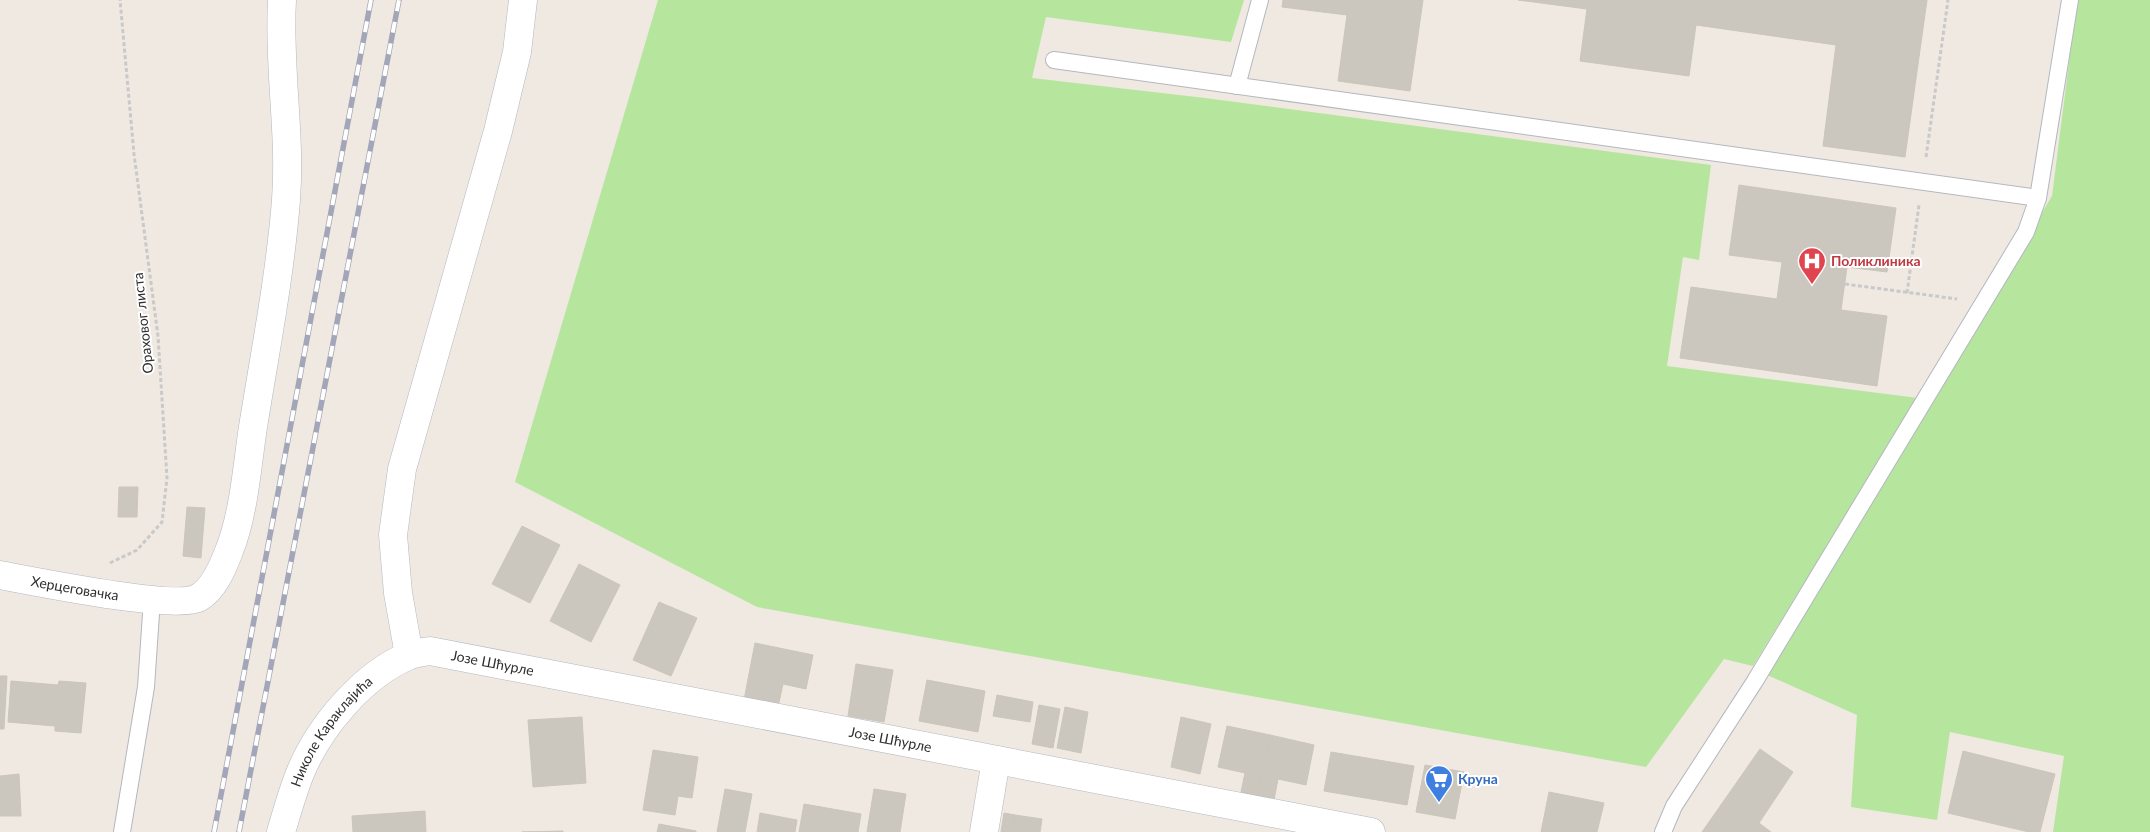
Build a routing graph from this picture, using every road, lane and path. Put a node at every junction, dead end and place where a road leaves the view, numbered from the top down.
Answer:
1 (120, 0) edge
2 (282, 0) edge
3 (523, 0) edge
4 (1260, 0) edge
5 (1948, 0) edge
6 (2070, 0) edge
7 (1054, 60) dead end
8 (1237, 86) junction
9 (1922, 182) junction
10 (2038, 198) junction
11 (1844, 284) dead end
12 (1907, 294) junction
13 (1985, 302) junction
14 (102, 566) dead end
15 (0, 575) edge
16 (152, 599) junction
17 (410, 655) junction
18 (996, 760) junction
19 (1292, 825) edge
20 (122, 832) edge
21 (281, 832) edge
22 (984, 832) edge
23 (1371, 832) edge
24 (1663, 832) edge

1 - 14 path, Ораховог листа
2 - 16 street, Херцеговачка
3 - 17 street
4 - 8 lane
5 - 9 path
6 - 10 lane
7 - 8 lane
8 - 9 lane
9 - 10 lane
9 - 12 path
10 - 13 lane
11 - 12 path
12 - 13 path
13 - 24 lane
15 - 16 street, Херцеговачка
16 - 20 lane
17 - 18 street, Јозе Шћурле
17 - 21 street, Николе Караклајића
18 - 19 street, Јозе Шћурле
18 - 22 street
19 - 23 street, Јозе Шћурле

